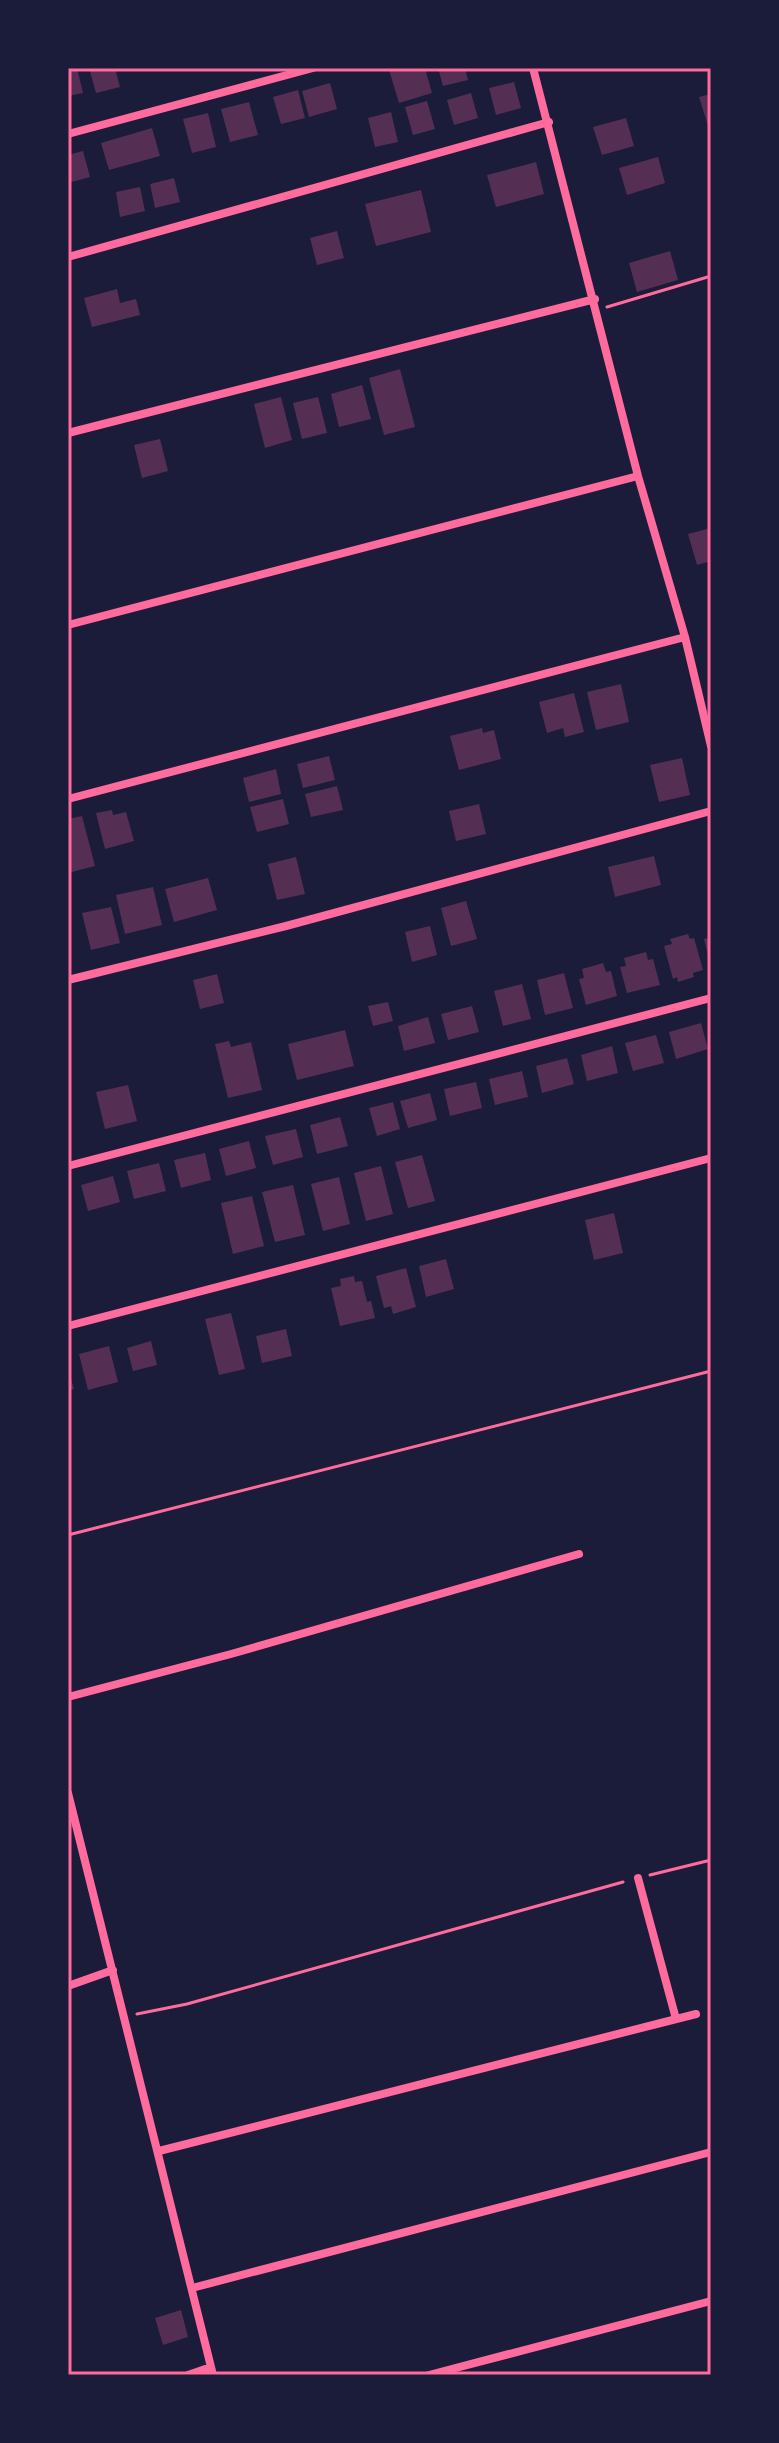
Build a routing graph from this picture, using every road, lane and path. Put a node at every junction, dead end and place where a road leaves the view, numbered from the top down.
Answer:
1 (313, 68) edge
2 (533, 68) edge
3 (549, 122) junction
4 (68, 134) edge
5 (68, 257) edge
6 (711, 276) edge
7 (595, 299) junction
8 (597, 310) junction
9 (68, 433) edge
10 (638, 476) junction
11 (68, 625) edge
12 (685, 637) junction
13 (711, 746) edge
14 (68, 799) edge
15 (711, 811) edge
16 (68, 980) edge
17 (711, 998) edge
18 (711, 1158) edge
19 (68, 1166) edge
20 (68, 1326) edge
21 (711, 1371) edge
22 (68, 1535) edge
23 (579, 1554) dead end
24 (68, 1697) edge
25 (68, 1793) edge
26 (78, 1833) junction
27 (68, 1836) edge
28 (711, 1860) edge
29 (638, 1878) junction
30 (113, 1970) junction
31 (68, 1986) edge
32 (696, 2014) dead end
33 (125, 2016) junction
34 (676, 2019) junction
35 (159, 2151) junction
36 (711, 2152) edge
37 (192, 2288) junction
38 (711, 2301) edge
39 (212, 2371) edge
40 (188, 2375) edge
41 (429, 2375) edge

1 - 4 street
2 - 3 street
3 - 5 street
3 - 7 street
6 - 8 path
7 - 8 street
7 - 9 street
8 - 10 street
10 - 11 street
10 - 12 street
12 - 13 street
12 - 14 street
15 - 16 street
17 - 19 street
18 - 20 street
21 - 22 path
23 - 24 street
25 - 26 street
26 - 27 street
26 - 30 street
28 - 29 path
29 - 33 path
29 - 34 street
30 - 31 street
30 - 33 street
32 - 34 street
33 - 35 street
34 - 35 street
35 - 37 street
36 - 37 street
37 - 39 street
38 - 41 street
39 - 40 street

